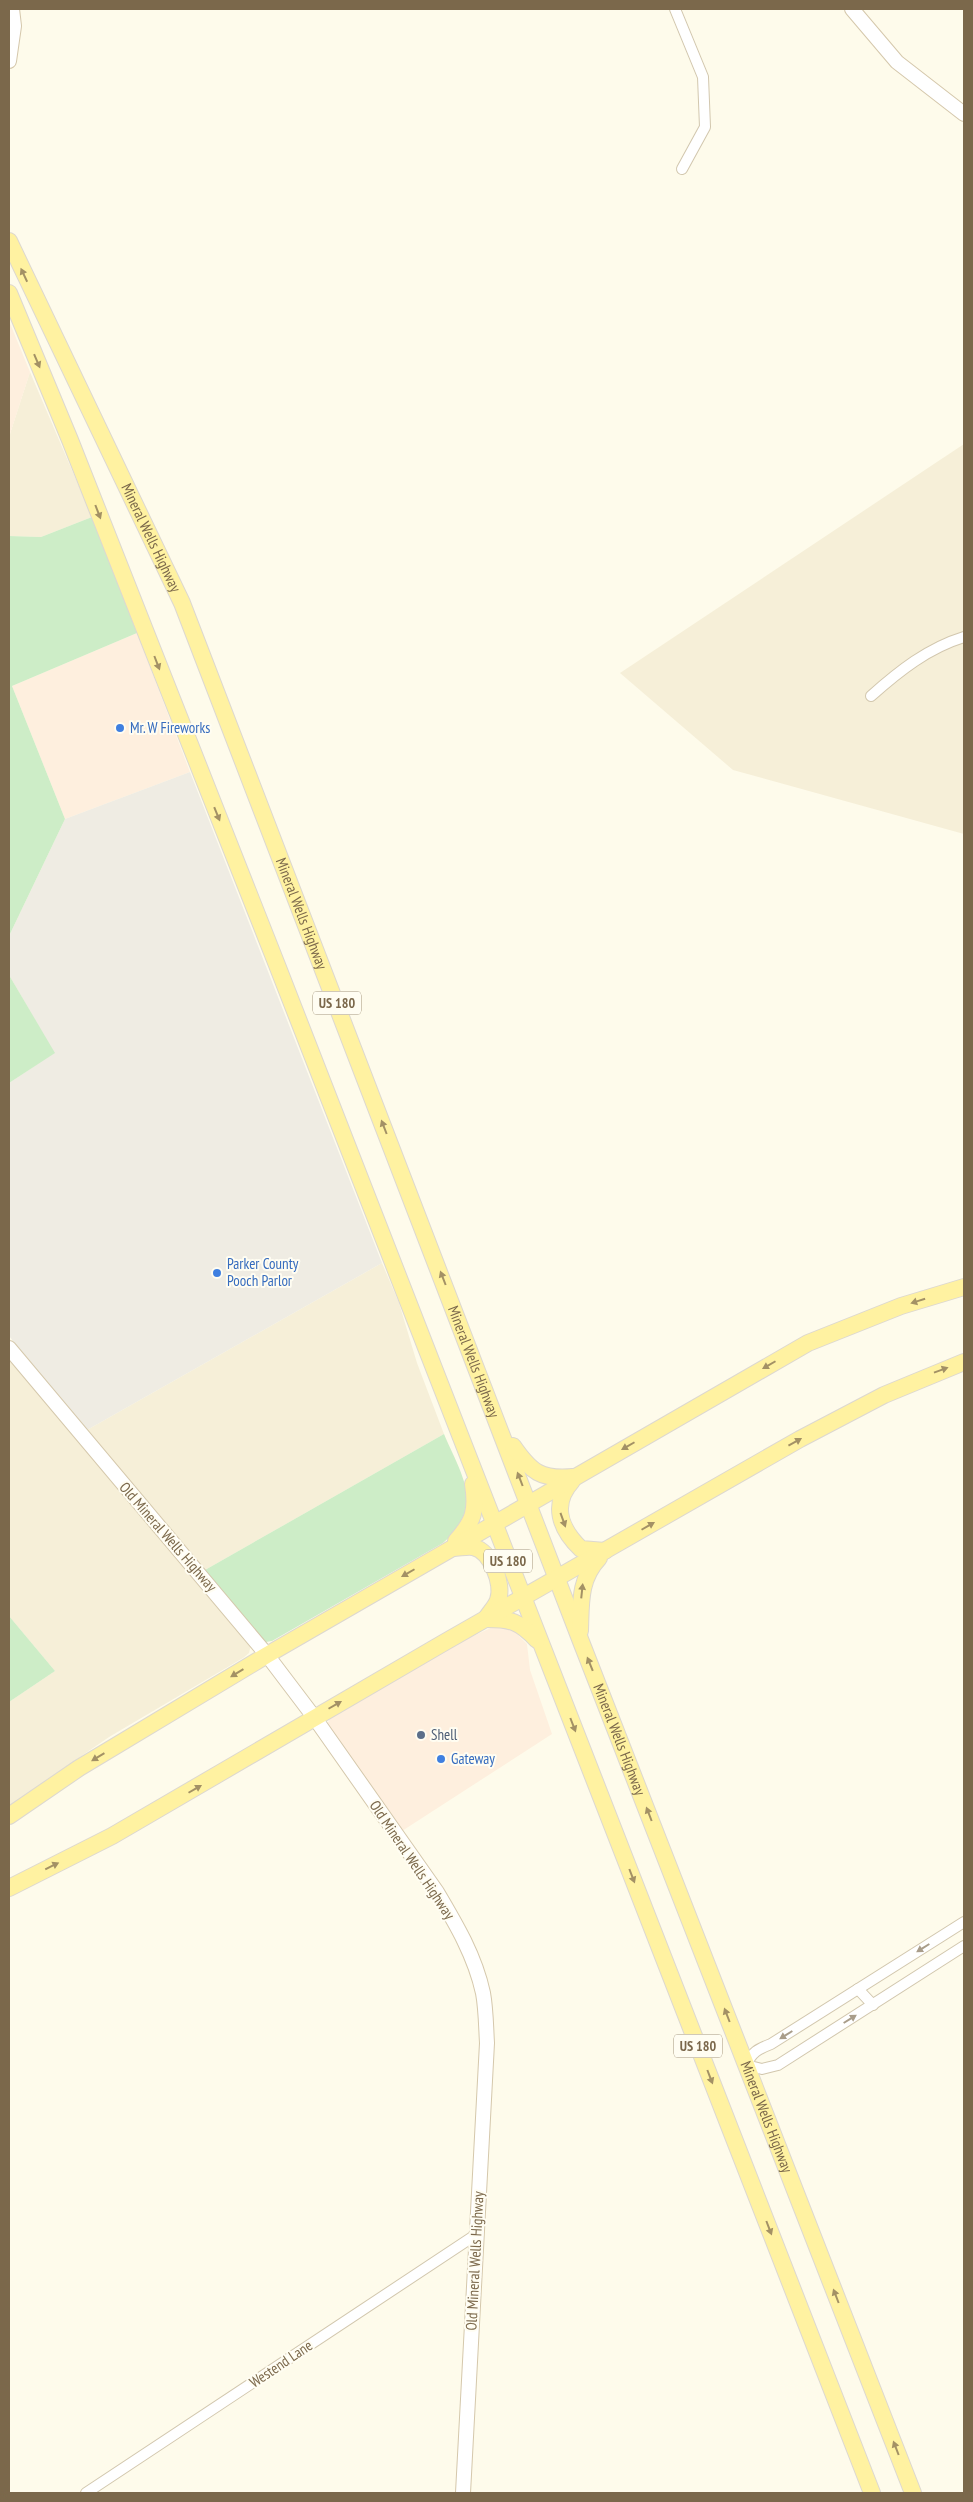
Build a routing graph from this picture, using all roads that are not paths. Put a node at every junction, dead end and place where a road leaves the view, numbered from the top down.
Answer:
1 (12, 9) edge
2 (675, 9) edge
3 (852, 9) edge
4 (9, 61) edge
5 (964, 114) edge
6 (682, 169) dead end
7 (9, 241) edge
8 (9, 293) edge
9 (964, 637) edge
10 (871, 696) dead end
11 (964, 1287) edge
12 (9, 1348) edge
13 (964, 1362) edge
14 (498, 1422) junction
15 (469, 1460) junction
16 (575, 1477) junction
17 (529, 1504) junction
18 (494, 1523) junction
19 (450, 1548) junction
20 (605, 1550) junction
21 (558, 1578) junction
22 (523, 1598) junction
23 (486, 1618) junction
24 (580, 1639) junction
25 (541, 1645) junction
26 (267, 1655) junction
27 (314, 1717) junction
28 (9, 1816) edge
29 (9, 1888) edge
30 (964, 1922) edge
31 (964, 1946) edge
32 (858, 1990) junction
33 (872, 2005) junction
34 (746, 2065) junction
35 (477, 2234) junction
36 (86, 2493) edge
37 (463, 2493) edge
38 (872, 2493) edge
39 (913, 2493) edge

1 - 4 street
2 - 6 street
3 - 5 street
14 -> 7 main road, Mineral Wells Highway / US 180
8 -> 15 main road, US 180
9 - 10 street
11 -> 16 main road
12 - 26 street, Old Mineral Wells Highway
20 -> 13 main road
14 - 16 main road
17 -> 14 main road, Mineral Wells Highway / US 180
15 - 18 main road, US 180
15 - 19 main road
16 - 17 main road
16 -> 20 main road
17 - 18 main road
17 - 21 main road, Mineral Wells Highway / US 180
18 - 19 main road
18 - 22 main road, US 180
19 - 23 main road
19 -> 26 main road
20 - 21 main road
24 -> 20 main road
21 - 22 main road
21 - 24 main road, Mineral Wells Highway / US 180
22 - 23 main road
22 - 25 main road, US 180
23 - 25 main road
27 -> 23 main road
34 -> 24 main road, Mineral Wells Highway / US 180
25 -> 38 main road, US 180
26 - 27 street, Old Mineral Wells Highway
26 -> 28 main road
29 -> 27 main road
27 - 35 street, Old Mineral Wells Highway
30 -> 32 street
31 - 33 street
32 - 33 street
32 -> 34 street
34 -> 33 street
39 -> 34 main road, Mineral Wells Highway / US 180
35 - 36 street, Westend Lane
35 - 37 street, Old Mineral Wells Highway

